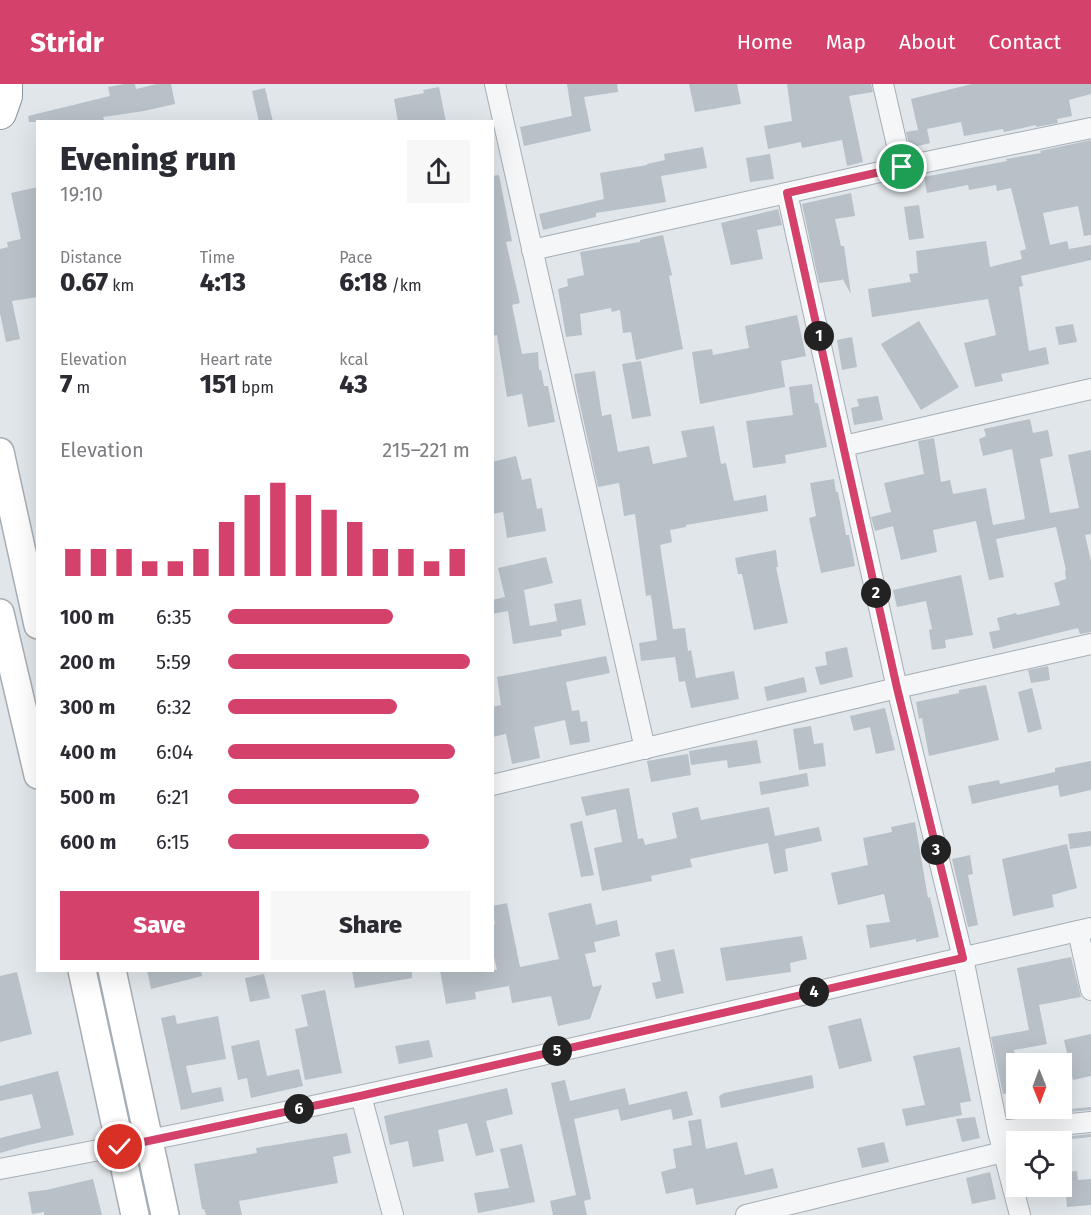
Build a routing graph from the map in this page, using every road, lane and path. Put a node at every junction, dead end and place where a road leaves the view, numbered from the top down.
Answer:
1 (495, 84) edge
2 (883, 84) edge
3 (1091, 128) edge
4 (902, 167) junction
5 (787, 193) junction
6 (532, 250) junction
7 (1091, 389) edge
8 (844, 446) junction
9 (0, 453) edge
10 (0, 613) edge
11 (36, 616) edge
12 (1091, 644) edge
13 (897, 688) junction
14 (645, 749) junction
15 (36, 766) edge
16 (494, 785) edge
17 (1084, 929) edge
18 (963, 958) junction
19 (82, 972) edge
20 (112, 972) edge
21 (1091, 990) edge
22 (360, 1096) junction
23 (1091, 1122) edge
24 (998, 1131) junction
25 (148, 1141) junction
26 (120, 1147) junction
27 (1004, 1152) junction
28 (0, 1169) edge
29 (135, 1215) edge
30 (165, 1215) edge
31 (393, 1215) edge
32 (746, 1215) edge
33 (1020, 1215) edge

1 - 6 street
2 - 4 street
3 - 4 street
4 - 5 street
5 - 6 street
5 - 8 street
6 - 14 street
7 - 8 street
8 - 13 street
9 - 11 main road
10 - 15 main road
12 - 13 street
13 - 14 street
13 - 18 street
14 - 16 street
17 - 18 street
17 - 21 street
18 - 22 street
18 - 24 street
19 - 26 main road
20 - 25 main road
22 - 25 street
22 - 31 street
23 - 24 street
24 - 27 street
25 - 26 street
25 - 30 main road
26 - 28 street
26 - 29 main road
27 - 32 street
27 - 33 street

